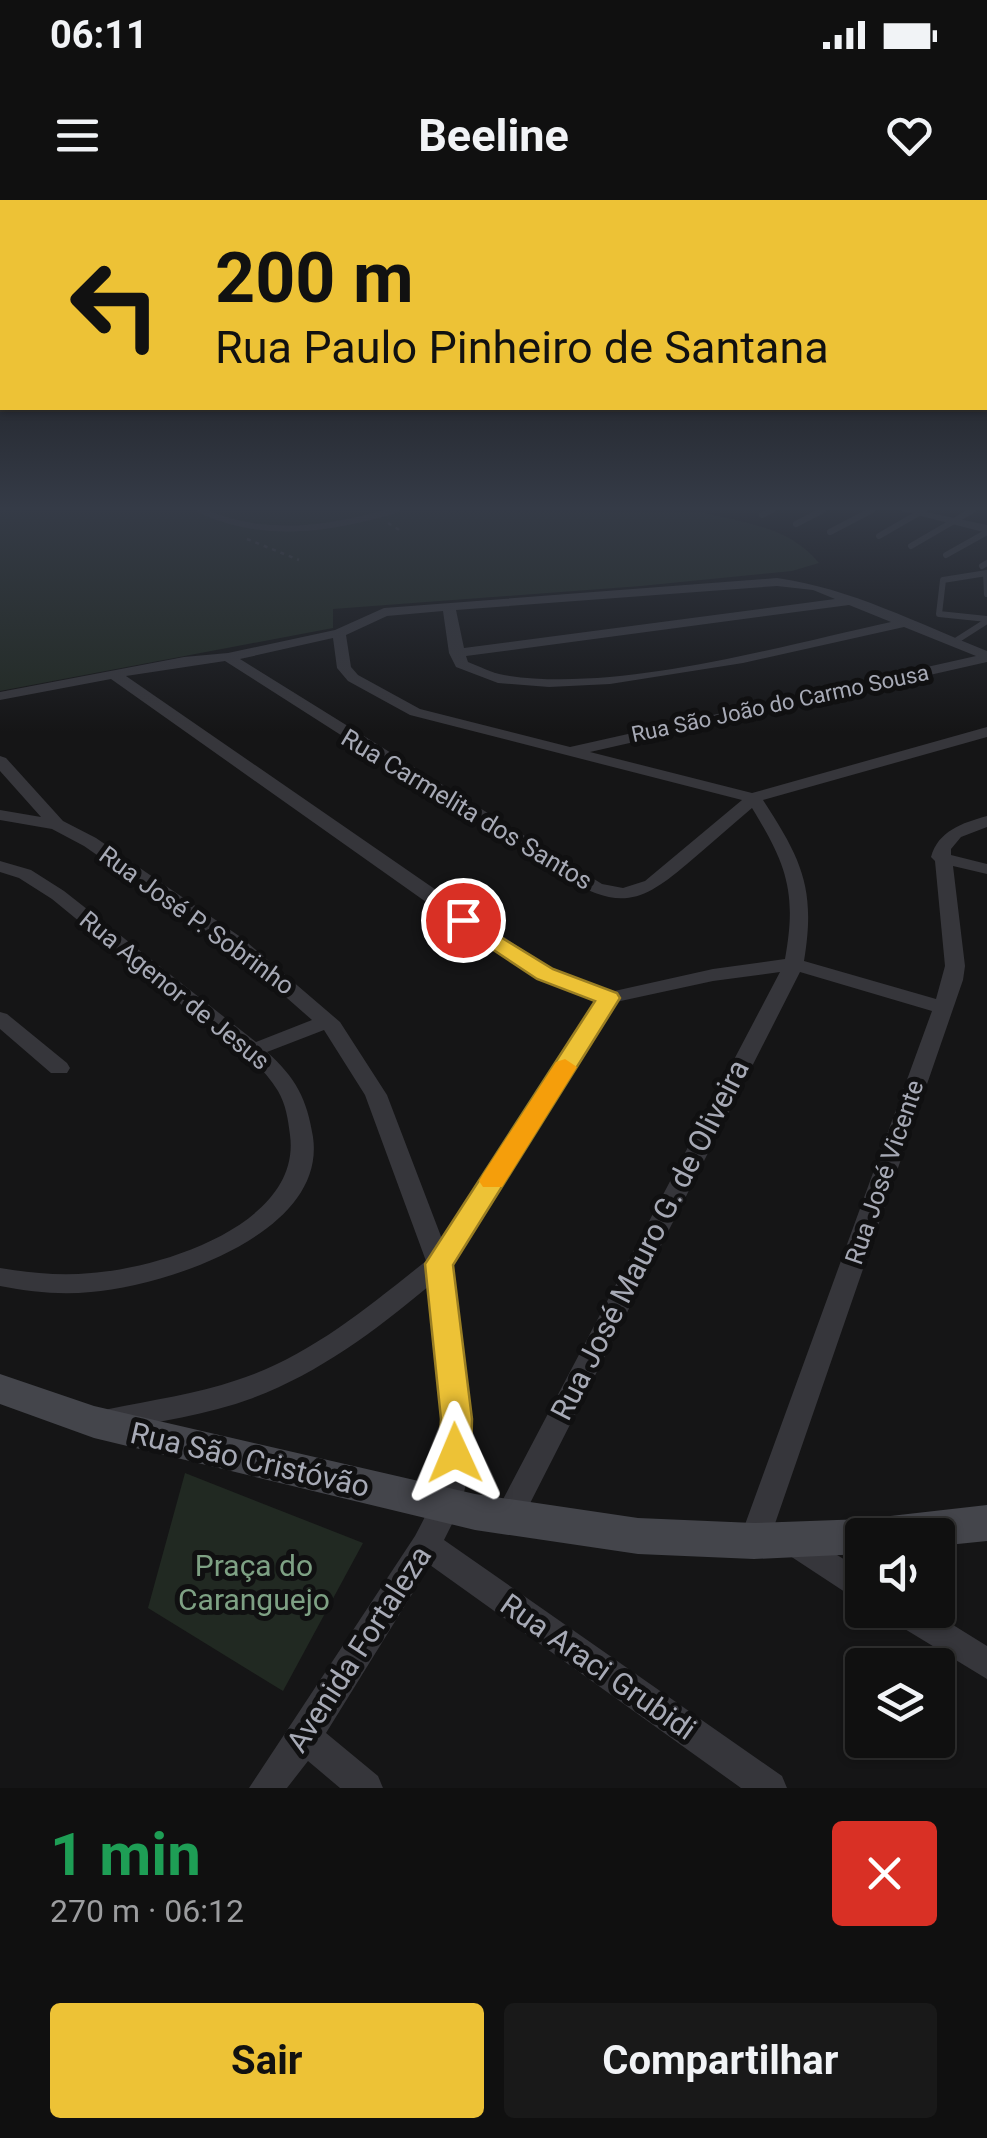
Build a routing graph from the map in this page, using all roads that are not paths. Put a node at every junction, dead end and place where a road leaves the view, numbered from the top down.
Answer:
1 (733, 584) edge
2 (798, 584) edge
3 (943, 584) edge
4 (854, 601) junction
5 (449, 606) junction
6 (987, 620) edge
7 (906, 623) junction
8 (339, 633) junction
9 (954, 642) junction
10 (456, 653) junction
11 (987, 657) edge
12 (228, 658) junction
13 (116, 676) junction
14 (0, 696) edge
15 (987, 732) edge
16 (574, 750) junction
17 (0, 762) edge
18 (754, 798) junction
19 (0, 815) edge
20 (987, 821) edge
21 (57, 825) junction
22 (940, 857) junction
23 (0, 866) edge
24 (987, 870) edge
25 (794, 964) junction
26 (609, 998) junction
27 (942, 1007) junction
28 (0, 1018) edge
29 (327, 1021) junction
30 (251, 1051) junction
31 (59, 1068) dead end
32 (439, 1264) junction
33 (0, 1276) edge
34 (0, 1388) edge
35 (94, 1422) junction
36 (446, 1506) junction
37 (509, 1516) junction
38 (987, 1523) edge
39 (955, 1526) edge
40 (845, 1536) edge
41 (773, 1541) junction
42 (426, 1546) junction
43 (845, 1577) edge
44 (930, 1628) edge
45 (987, 1664) edge
46 (305, 1737) junction
47 (266, 1788) edge
48 (366, 1788) edge
49 (770, 1788) edge

1 - 5 street
2 - 4 street
3 - 6 lane
4 - 7 street
4 - 10 street
5 - 8 street
5 - 10 street
6 - 9 lane
7 - 9 street
7 - 10 street
8 - 12 street
8 - 16 street
9 - 11 street
11 - 16 street, Rua São João do Carmo Sousa
12 - 13 street
12 - 18 street, Rua Carmelita dos Santos
13 - 14 street
13 - 26 street
15 - 18 street
16 - 18 street
17 - 21 street, Rua José P. Sobrinho
18 - 25 street, Rua José Mauro G. de Oliveira
19 - 21 street
20 - 22 street
21 - 29 street, Rua José P. Sobrinho
22 - 24 street
22 - 27 street, Rua José Vicente
23 - 30 street, Rua Agenor de Jesus
25 - 26 street
25 - 27 street
25 - 37 street, Rua José Mauro G. de Oliveira
26 - 32 street
27 - 41 street, Rua José Vicente
28 - 31 street
29 - 30 street
29 - 32 street, Rua José P. Sobrinho
30 - 33 street, Rua Agenor de Jesus
32 - 35 street
32 - 36 street, Avenida Fortaleza
34 - 35 main road, Rua São Cristóvão
35 - 36 main road, Rua São Cristóvão
36 - 37 main road, Rua São Cristóvão
36 - 42 street, Avenida Fortaleza
37 - 41 main road, Rua São Cristóvão
38 - 39 main road, Rua São Cristóvão
40 - 41 main road, Rua São Cristóvão
41 - 43 street
42 - 46 street, Avenida Fortaleza
42 - 49 street, Rua Araci Grubidi
44 - 45 street
46 - 47 street, Avenida Fortaleza
46 - 48 street

